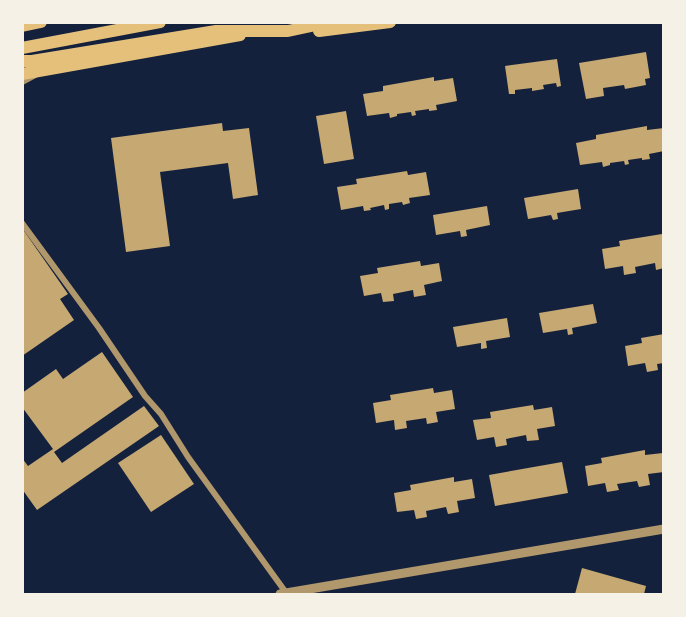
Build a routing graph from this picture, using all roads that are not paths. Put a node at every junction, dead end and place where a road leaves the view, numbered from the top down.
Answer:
1 (40, 22) edge
2 (160, 22) edge
3 (307, 22) edge
4 (330, 22) edge
5 (390, 22) edge
6 (22, 26) edge
7 (288, 31) junction
8 (22, 48) edge
9 (22, 61) edge
10 (47, 69) junction
11 (22, 74) edge
12 (22, 82) edge
13 (22, 223) edge
14 (663, 529) edge
15 (285, 594) edge

1 - 6 main road
2 - 8 main road
3 - 10 main road
4 - 7 main road
5 - 7 main road
7 - 9 main road
10 - 11 main road
10 - 12 street
13 - 15 street
14 - 15 street

